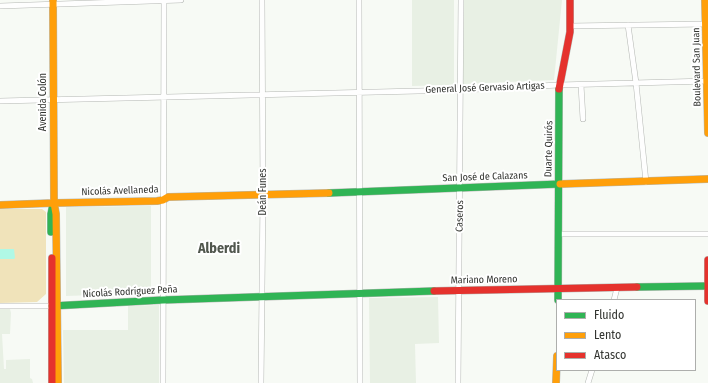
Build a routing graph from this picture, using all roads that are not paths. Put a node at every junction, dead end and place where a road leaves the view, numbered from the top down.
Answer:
1 (164, 0) edge
2 (180, 0) edge
3 (262, 0) edge
4 (359, 0) edge
5 (461, 0) edge
6 (570, 0) edge
7 (705, 0) edge
8 (53, 2) edge
9 (0, 6) edge
10 (706, 24) junction
11 (628, 25) junction
12 (570, 26) junction
13 (707, 82) edge
14 (636, 83) junction
15 (559, 85) junction
16 (581, 85) junction
17 (460, 90) junction
18 (359, 92) junction
19 (262, 95) junction
20 (164, 98) junction
21 (54, 100) junction
22 (0, 101) edge
23 (583, 119) dead end
24 (708, 133) edge
25 (708, 179) edge
26 (646, 182) junction
27 (558, 185) junction
28 (460, 189) junction
29 (360, 191) junction
30 (263, 195) junction
31 (163, 200) junction
32 (54, 203) junction
33 (0, 205) edge
34 (559, 234) junction
35 (708, 234) edge
36 (708, 260) edge
37 (707, 286) edge
38 (617, 288) junction
39 (558, 289) junction
40 (459, 290) junction
41 (360, 293) junction
42 (261, 297) junction
43 (558, 299) edge
44 (614, 299) edge
45 (164, 300) junction
46 (708, 301) edge
47 (0, 306) edge
48 (55, 306) junction
49 (556, 371) edge
50 (592, 371) edge
51 (52, 383) edge
52 (58, 383) edge
53 (164, 383) edge
54 (261, 383) edge
55 (360, 383) edge
56 (458, 383) edge
57 (556, 383) edge
58 (588, 383) edge

1 - 2 street
1 - 8 street
1 - 20 street
3 - 19 street, Deán Funes
4 - 18 street
5 - 17 street, Caseros
6 - 12 street, Duarte Quirós
7 - 10 street, Boulevard San Juan
8 - 9 street
8 - 21 street, Avenida Colón
10 - 11 street
10 - 13 street, Boulevard San Juan
11 - 12 street
11 - 14 street
12 - 15 street, Duarte Quirós
13 - 14 street, General José Gervasio Artigas
13 - 24 street, Boulevard San Juan
14 - 16 street, General José Gervasio Artigas
14 - 26 street
15 - 16 street, General José Gervasio Artigas
15 - 17 street, General José Gervasio Artigas
15 - 27 street, Duarte Quirós
16 - 23 street
17 - 18 street, General José Gervasio Artigas
17 - 28 street, Caseros
18 - 19 street, General José Gervasio Artigas
18 - 29 street
19 - 20 street, General José Gervasio Artigas
19 - 30 street, Deán Funes
20 - 21 street, General José Gervasio Artigas
20 - 31 street
21 - 22 street, General José Gervasio Artigas
21 - 32 street, Avenida Colón
25 - 26 street, San José de Calazans
26 - 27 street, San José de Calazans
27 - 28 street, San José de Calazans
27 - 34 street, Duarte Quirós
28 - 29 street, San José de Calazans
28 - 40 street, Caseros
29 - 30 street, San José de Calazans
29 - 41 street
30 - 31 street, Nicolás Avellaneda
30 - 42 street, Deán Funes
31 - 32 street, Nicolás Avellaneda
31 - 45 street
32 - 33 street, Nicolás Avellaneda
32 - 48 street, Avenida Colón
34 - 35 street
34 - 39 street, Duarte Quirós
36 - 37 street
37 - 38 street, Mariano Moreno
37 - 46 street
38 - 39 street, Mariano Moreno
38 - 44 street
39 - 40 street, Mariano Moreno
39 - 43 street, Duarte Quirós
40 - 41 street, Mariano Moreno
40 - 56 street, Caseros
41 - 42 street, Mariano Moreno
41 - 55 street
42 - 45 street, Nicolás Rodríguez Peña
42 - 54 street, Deán Funes
45 - 48 street, Nicolás Rodríguez Peña
45 - 53 street
47 - 48 street, Nicolás Rodríguez Peña
48 - 51 street, Avenida Colón
48 - 52 street, Avenida Colón
49 - 57 street
50 - 58 street

